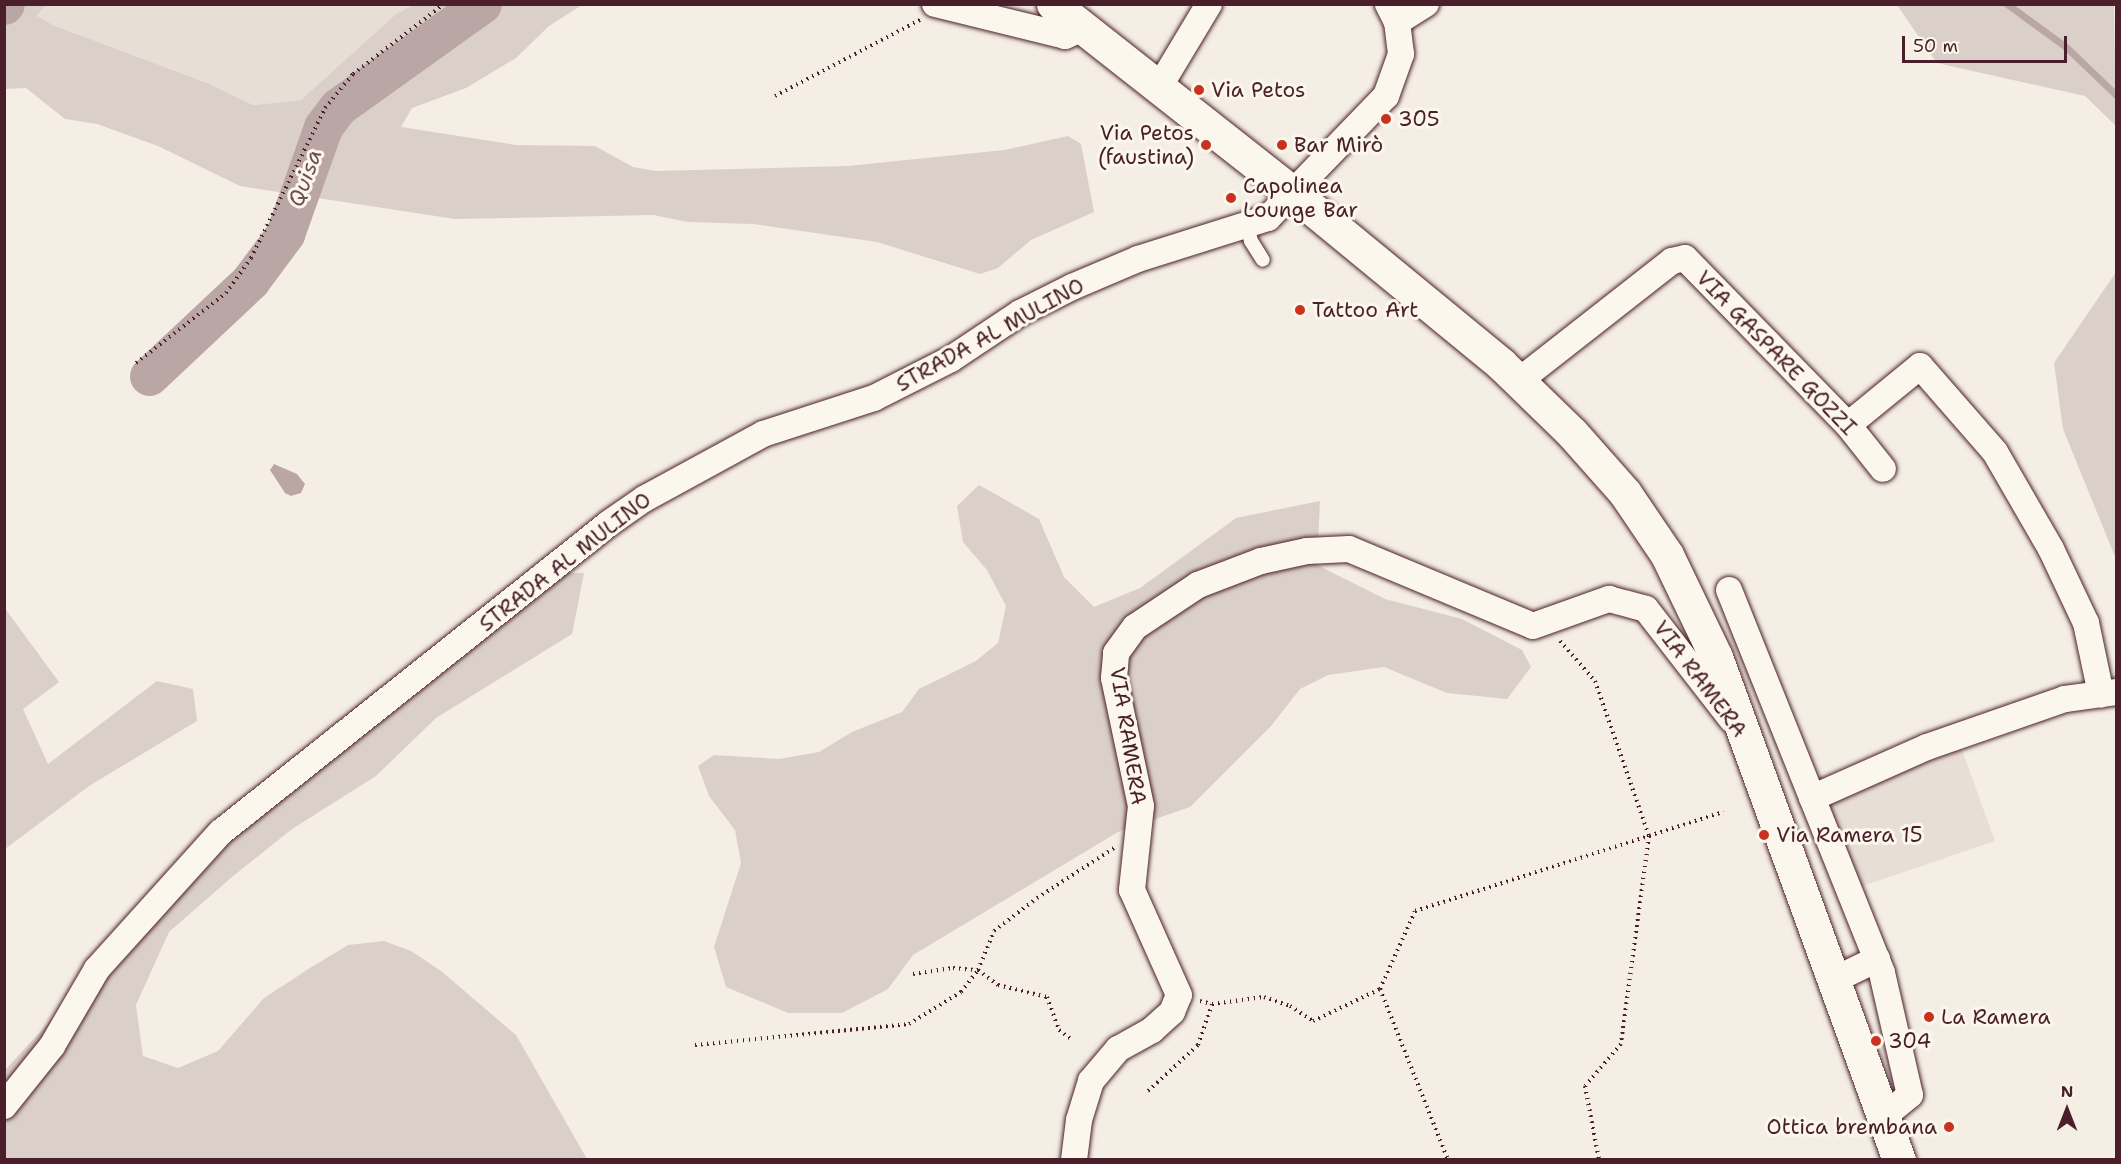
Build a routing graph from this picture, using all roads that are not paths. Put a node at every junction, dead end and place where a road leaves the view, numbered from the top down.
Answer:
1 (1053, 4) edge
2 (1209, 4) edge
3 (1426, 4) edge
4 (930, 9) edge
5 (1393, 13) edge
6 (1083, 28) junction
7 (1158, 89) junction
8 (1293, 193) junction
9 (1247, 224) junction
10 (1263, 260) dead end
11 (1520, 380) junction
12 (1848, 424) junction
13 (1883, 469) dead end
14 (1730, 590) dead end
15 (2109, 693) edge
16 (1750, 744) junction
17 (1812, 798) junction
18 (1879, 966) junction
19 (1834, 980) junction
20 (4, 1106) edge
21 (1883, 1117) junction
22 (1074, 1160) edge
23 (1899, 1160) edge

1 - 6 main road
2 - 7 street
3 - 5 street
4 - 6 street
5 - 8 street, STRADA AL MULINO
6 - 7 main road
7 - 8 main road
8 - 9 street, STRADA AL MULINO
8 - 11 main road, VIA RAMERA
9 - 10 lane
9 - 20 street, STRADA AL MULINO
11 - 12 street, VIA GASPARE GOZZI
11 - 16 main road, VIA RAMERA
12 - 13 street, VIA GASPARE GOZZI
12 - 15 street
14 - 17 street, VIA RAMERA
15 - 17 street
16 - 19 main road, VIA RAMERA
16 - 22 street, VIA RAMERA
17 - 18 street, VIA RAMERA
18 - 19 street
18 - 21 street, VIA RAMERA
19 - 21 main road, VIA RAMERA
21 - 23 main road, VIA RAMERA

